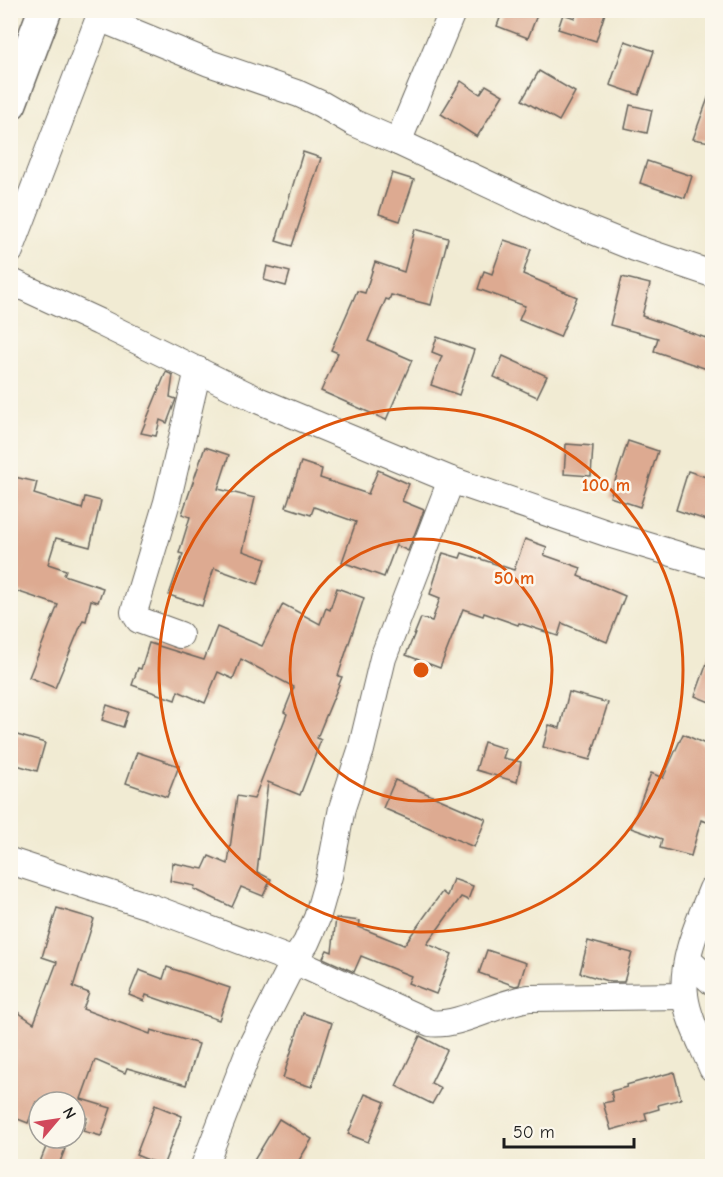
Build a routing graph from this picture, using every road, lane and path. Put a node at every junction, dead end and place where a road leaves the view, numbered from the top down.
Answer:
1 (45, 10) edge
2 (453, 10) edge
3 (101, 14) edge
4 (10, 103) edge
5 (398, 142) junction
6 (10, 251) edge
7 (712, 274) edge
8 (10, 281) edge
9 (198, 370) junction
10 (451, 480) junction
11 (712, 565) edge
12 (180, 635) dead end
13 (12, 868) edge
14 (712, 889) edge
15 (688, 960) junction
16 (294, 961) junction
17 (712, 982) edge
18 (685, 996) junction
19 (712, 1068) edge
20 (204, 1167) edge

1 - 4 highway
2 - 5 street
3 - 5 street
3 - 6 street
5 - 7 street
8 - 9 street
9 - 10 street
9 - 12 street
10 - 11 street
10 - 16 street
13 - 16 street
14 - 15 street
15 - 17 street
15 - 18 street
16 - 18 street
16 - 20 street
18 - 19 street

